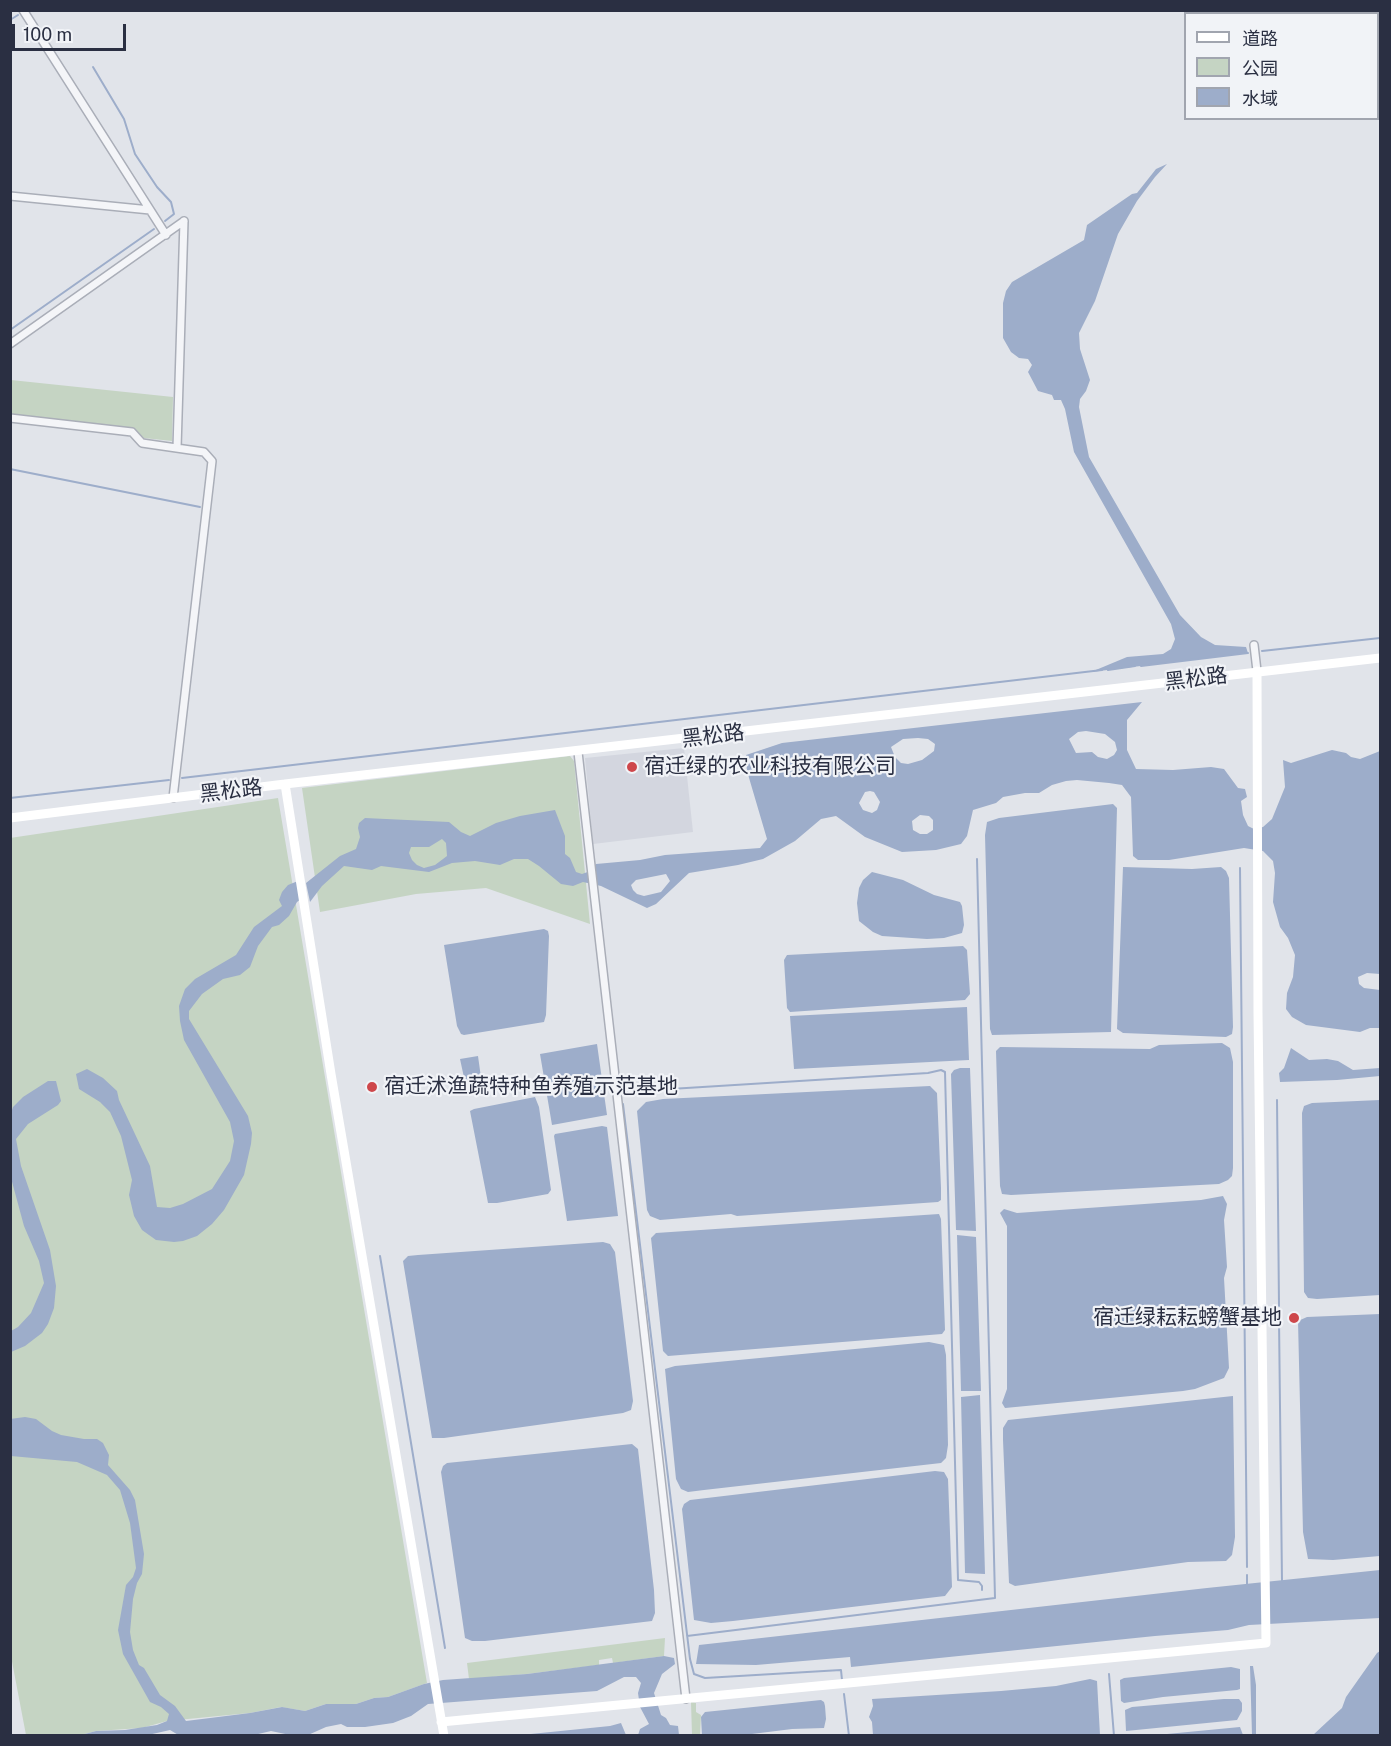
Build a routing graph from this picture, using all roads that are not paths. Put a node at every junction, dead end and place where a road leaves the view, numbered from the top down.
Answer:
1 (24, 10) edge
2 (10, 196) edge
3 (150, 210) junction
4 (166, 235) junction
5 (10, 344) edge
6 (10, 418) edge
7 (177, 448) junction
8 (1254, 645) dead end
9 (1380, 658) edge
10 (1256, 667) junction
11 (578, 752) junction
12 (285, 784) junction
13 (173, 798) junction
14 (10, 818) edge
15 (686, 1699) junction
16 (441, 1722) junction
17 (444, 1736) edge

1 - 3 street
2 - 3 street
3 - 4 street
4 - 5 street
4 - 7 street
6 - 7 street
7 - 13 street
8 - 10 street
9 - 10 street, 黑松路
10 - 11 street, 黑松路
10 - 15 street
11 - 12 street, 黑松路
11 - 15 street
12 - 13 street, 黑松路
12 - 16 street
13 - 14 street, 黑松路
15 - 16 street
16 - 17 street

